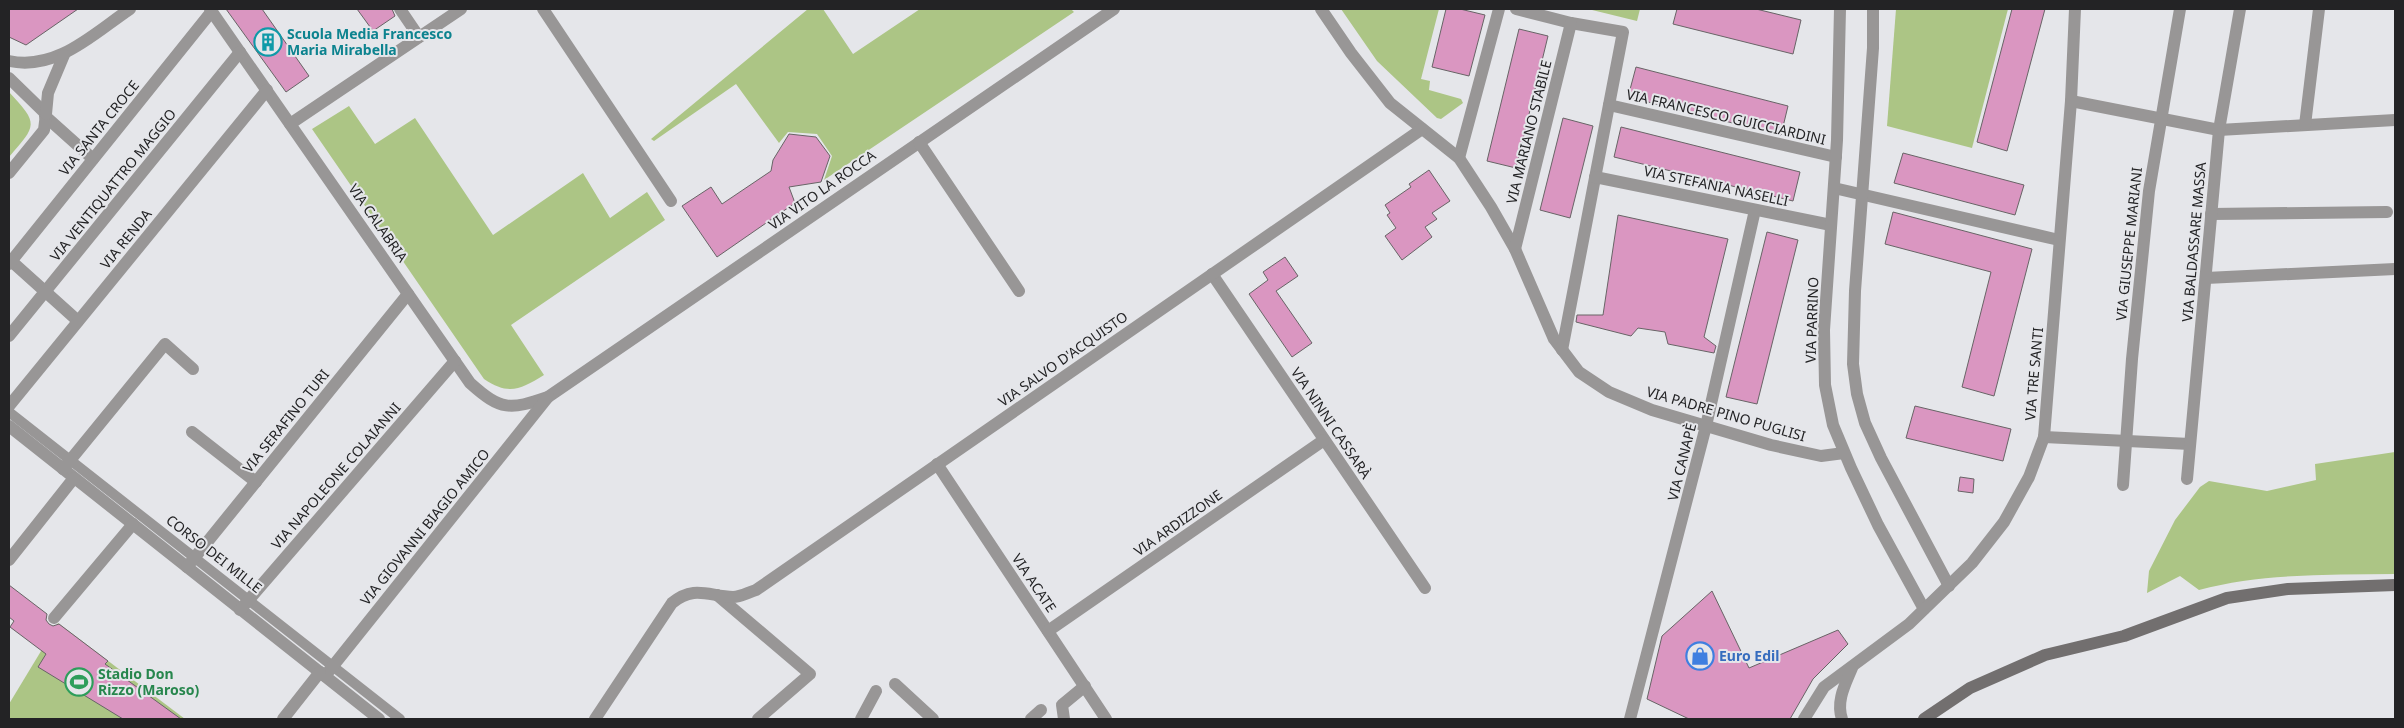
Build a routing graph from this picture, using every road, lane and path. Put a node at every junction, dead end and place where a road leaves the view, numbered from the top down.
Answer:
1 (130, 9) edge
2 (400, 9) edge
3 (461, 9) edge
4 (543, 9) edge
5 (1114, 9) edge
6 (1321, 9) edge
7 (1499, 9) edge
8 (1516, 9) edge
9 (1840, 9) edge
10 (1873, 9) edge
11 (2075, 9) edge
12 (2180, 9) edge
13 (2240, 9) edge
14 (2319, 9) edge
15 (211, 10) edge
16 (1571, 23) junction
17 (419, 37) junction
18 (240, 52) junction
19 (64, 55) junction
20 (9, 61) edge
21 (9, 78) edge
22 (267, 90) junction
23 (2071, 101) junction
24 (1609, 105) junction
25 (46, 115) junction
26 (2161, 119) junction
27 (2395, 120) edge
28 (290, 124) junction
29 (2305, 125) junction
30 (1422, 129) junction
31 (2219, 130) junction
32 (920, 142) junction
33 (1836, 157) junction
34 (1459, 158) junction
35 (93, 159) junction
36 (9, 173) edge
37 (1595, 177) junction
38 (1834, 188) junction
39 (1862, 194) junction
40 (671, 201) dead end
41 (1755, 210) junction
42 (2387, 212) dead end
43 (2211, 214) junction
44 (1832, 225) junction
45 (2060, 240) junction
46 (1515, 249) junction
47 (10, 262) edge
48 (2395, 269) edge
49 (1212, 274) junction
50 (2206, 278) junction
51 (1019, 291) dead end
52 (45, 292) junction
53 (408, 294) junction
54 (78, 321) junction
55 (9, 336) edge
56 (1562, 350) junction
57 (455, 362) junction
58 (193, 369) dead end
59 (548, 397) junction
60 (9, 406) edge
61 (9, 412) edge
62 (1706, 426) junction
63 (10, 431) edge
64 (192, 432) dead end
65 (2044, 437) junction
66 (1324, 440) junction
67 (2126, 441) junction
68 (2190, 444) junction
69 (1844, 453) junction
70 (937, 464) junction
71 (67, 465) junction
72 (74, 478) junction
73 (2187, 480) dead end
74 (256, 482) junction
75 (2123, 485) dead end
76 (133, 524) junction
77 (9, 560) edge
78 (191, 563) junction
79 (2395, 585) edge
80 (1949, 586) junction
81 (1425, 588) dead end
82 (716, 593) junction
83 (244, 605) junction
84 (1924, 610) junction
85 (54, 618) dead end
86 (1048, 631) junction
87 (1852, 668) junction
88 (326, 672) junction
89 (895, 684) dead end
90 (1085, 686) junction
91 (876, 691) dead end
92 (1040, 710) dead end
93 (372, 717) edge
94 (283, 719) edge
95 (400, 719) edge
96 (595, 719) edge
97 (758, 719) edge
98 (861, 719) edge
99 (933, 719) edge
100 (1031, 719) edge
101 (1064, 719) edge
102 (1106, 719) edge
103 (1630, 719) edge
104 (1804, 719) edge
105 (1842, 719) edge
106 (1924, 719) edge

1 - 19 street
2 - 17 street
3 - 17 street
4 - 40 street
5 - 32 street, VIA VITO LA ROCCA
6 - 30 street, VIA PADRE PINO PUGLISI
7 - 34 street
8 - 16 street
9 - 33 street, VIA PARRINO
10 - 39 street
11 - 23 street, VIA TRE SANTI
12 - 26 street, VIA GIUSEPPE MARIANI
13 - 31 street, VIA BALDASSARE MASSA
14 - 29 street
15 - 18 street, VIA CALABRIA
15 - 35 street, VIA SANTA CROCE
16 - 24 street
16 - 46 street, VIA MARIANO STABILE
17 - 28 street
18 - 22 street, VIA CALABRIA
18 - 52 street, VIA VENTIQUATTRO MAGGIO
19 - 20 street
19 - 25 street
21 - 25 street
22 - 28 street, VIA CALABRIA
22 - 54 street, VIA RENDA
23 - 26 street
23 - 45 street, VIA TRE SANTI
24 - 33 street, VIA FRANCESCO GUICCIARDINI
24 - 37 street
25 - 35 street
25 - 36 street
26 - 31 street
26 - 67 street, VIA GIUSEPPE MARIANI
27 - 29 street
28 - 53 street, VIA CALABRIA
29 - 31 street
30 - 34 street, VIA PADRE PINO PUGLISI
30 - 49 street, VIA SALVO D'ACQUISTO
31 - 43 street, VIA BALDASSARE MASSA
32 - 51 street
32 - 59 street, VIA VITO LA ROCCA
33 - 38 street, VIA PARRINO
34 - 46 street, VIA PADRE PINO PUGLISI
35 - 47 street, VIA SANTA CROCE
37 - 41 street, VIA STEFANIA NASELLI
37 - 56 street
38 - 39 street
38 - 44 street, VIA PARRINO
39 - 45 street
39 - 80 street
41 - 44 street, VIA STEFANIA NASELLI
41 - 62 street, VIA CANAPÈ
42 - 43 street
43 - 50 street, VIA BALDASSARE MASSA
44 - 69 street, VIA PARRINO
45 - 65 street, VIA TRE SANTI
46 - 56 street, VIA PADRE PINO PUGLISI
47 - 52 street
48 - 50 street
49 - 66 street, VIA NINNI CASSARÀ
49 - 70 street, VIA SALVO D'ACQUISTO
50 - 68 street, VIA BALDASSARE MASSA
52 - 54 street
52 - 55 street, VIA VENTIQUATTRO MAGGIO
53 - 57 street, VIA CALABRIA
53 - 74 street, VIA SERAFINO TURI
54 - 60 street, VIA RENDA
56 - 62 street, VIA PADRE PINO PUGLISI
57 - 59 street, VIA CALABRIA
57 - 83 street, VIA NAPOLEONE COLAIANNI
58 - 71 street
59 - 88 street, VIA GIOVANNI BIAGIO AMICO
61 - 71 street, CORSO DEI MILLE
62 - 69 street, VIA PADRE PINO PUGLISI
62 - 103 street, VIA CANAPÈ
63 - 71 street, CORSO DEI MILLE
64 - 74 street
65 - 67 street
65 - 80 street, VIA TRE SANTI
66 - 81 street, VIA NINNI CASSARÀ
66 - 86 street, VIA ARDIZZONE
67 - 68 street
67 - 75 street, VIA GIUSEPPE MARIANI
68 - 73 street, VIA BALDASSARE MASSA
69 - 84 street, VIA PARRINO
70 - 82 street, VIA SALVO D'ACQUISTO
70 - 86 street, VIA ACATE
71 - 72 street, CORSO DEI MILLE
71 - 78 street, CORSO DEI MILLE
72 - 76 street, CORSO DEI MILLE
72 - 77 street
74 - 78 street, VIA SERAFINO TURI
76 - 78 street, CORSO DEI MILLE
76 - 85 street
78 - 83 street, CORSO DEI MILLE
79 - 106 main road
80 - 84 street, VIA TRE SANTI
82 - 96 street, VIA SALVO D'ACQUISTO
82 - 97 street
83 - 88 street, CORSO DEI MILLE
84 - 87 street, VIA TRE SANTI
86 - 90 street, VIA ACATE
87 - 104 street, VIA TRE SANTI
87 - 105 street
88 - 93 street, CORSO DEI MILLE
88 - 94 street, VIA GIOVANNI BIAGIO AMICO
88 - 95 street, CORSO DEI MILLE
89 - 99 street
90 - 101 street
90 - 102 street, VIA ACATE
91 - 98 street
92 - 100 street

